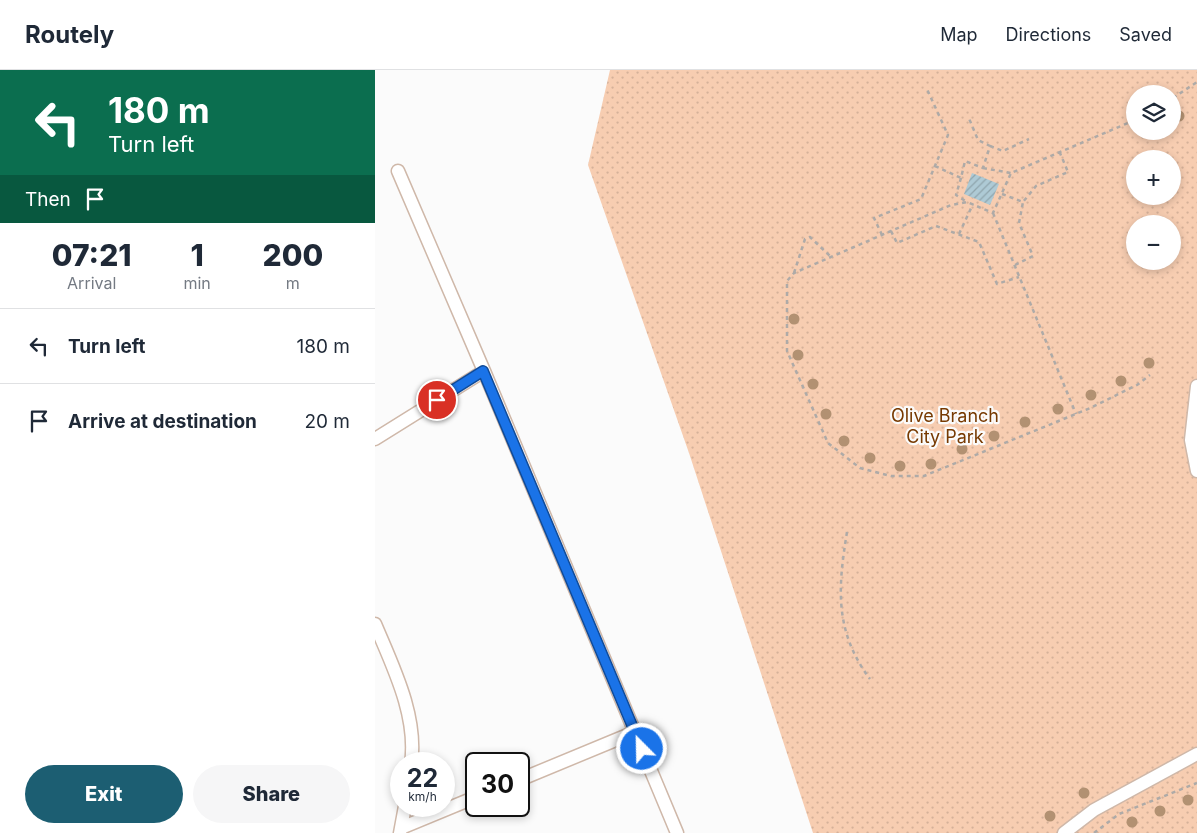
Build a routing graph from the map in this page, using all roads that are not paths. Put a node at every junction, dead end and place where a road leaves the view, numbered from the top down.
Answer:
1 (398, 171) dead end
2 (483, 371) junction
3 (1197, 386) edge
4 (375, 439) edge
5 (1197, 471) edge
6 (375, 624) edge
7 (635, 732) junction
8 (411, 752) edge
9 (1197, 754) edge
10 (530, 775) edge
11 (465, 802) edge
12 (403, 817) edge
13 (400, 831) edge
14 (677, 833) edge
15 (1064, 833) edge

1 - 2 street
2 - 4 street
2 - 7 street
3 - 5 street
6 - 8 street
7 - 10 street
7 - 14 street
9 - 15 street
11 - 13 street
12 - 13 street

